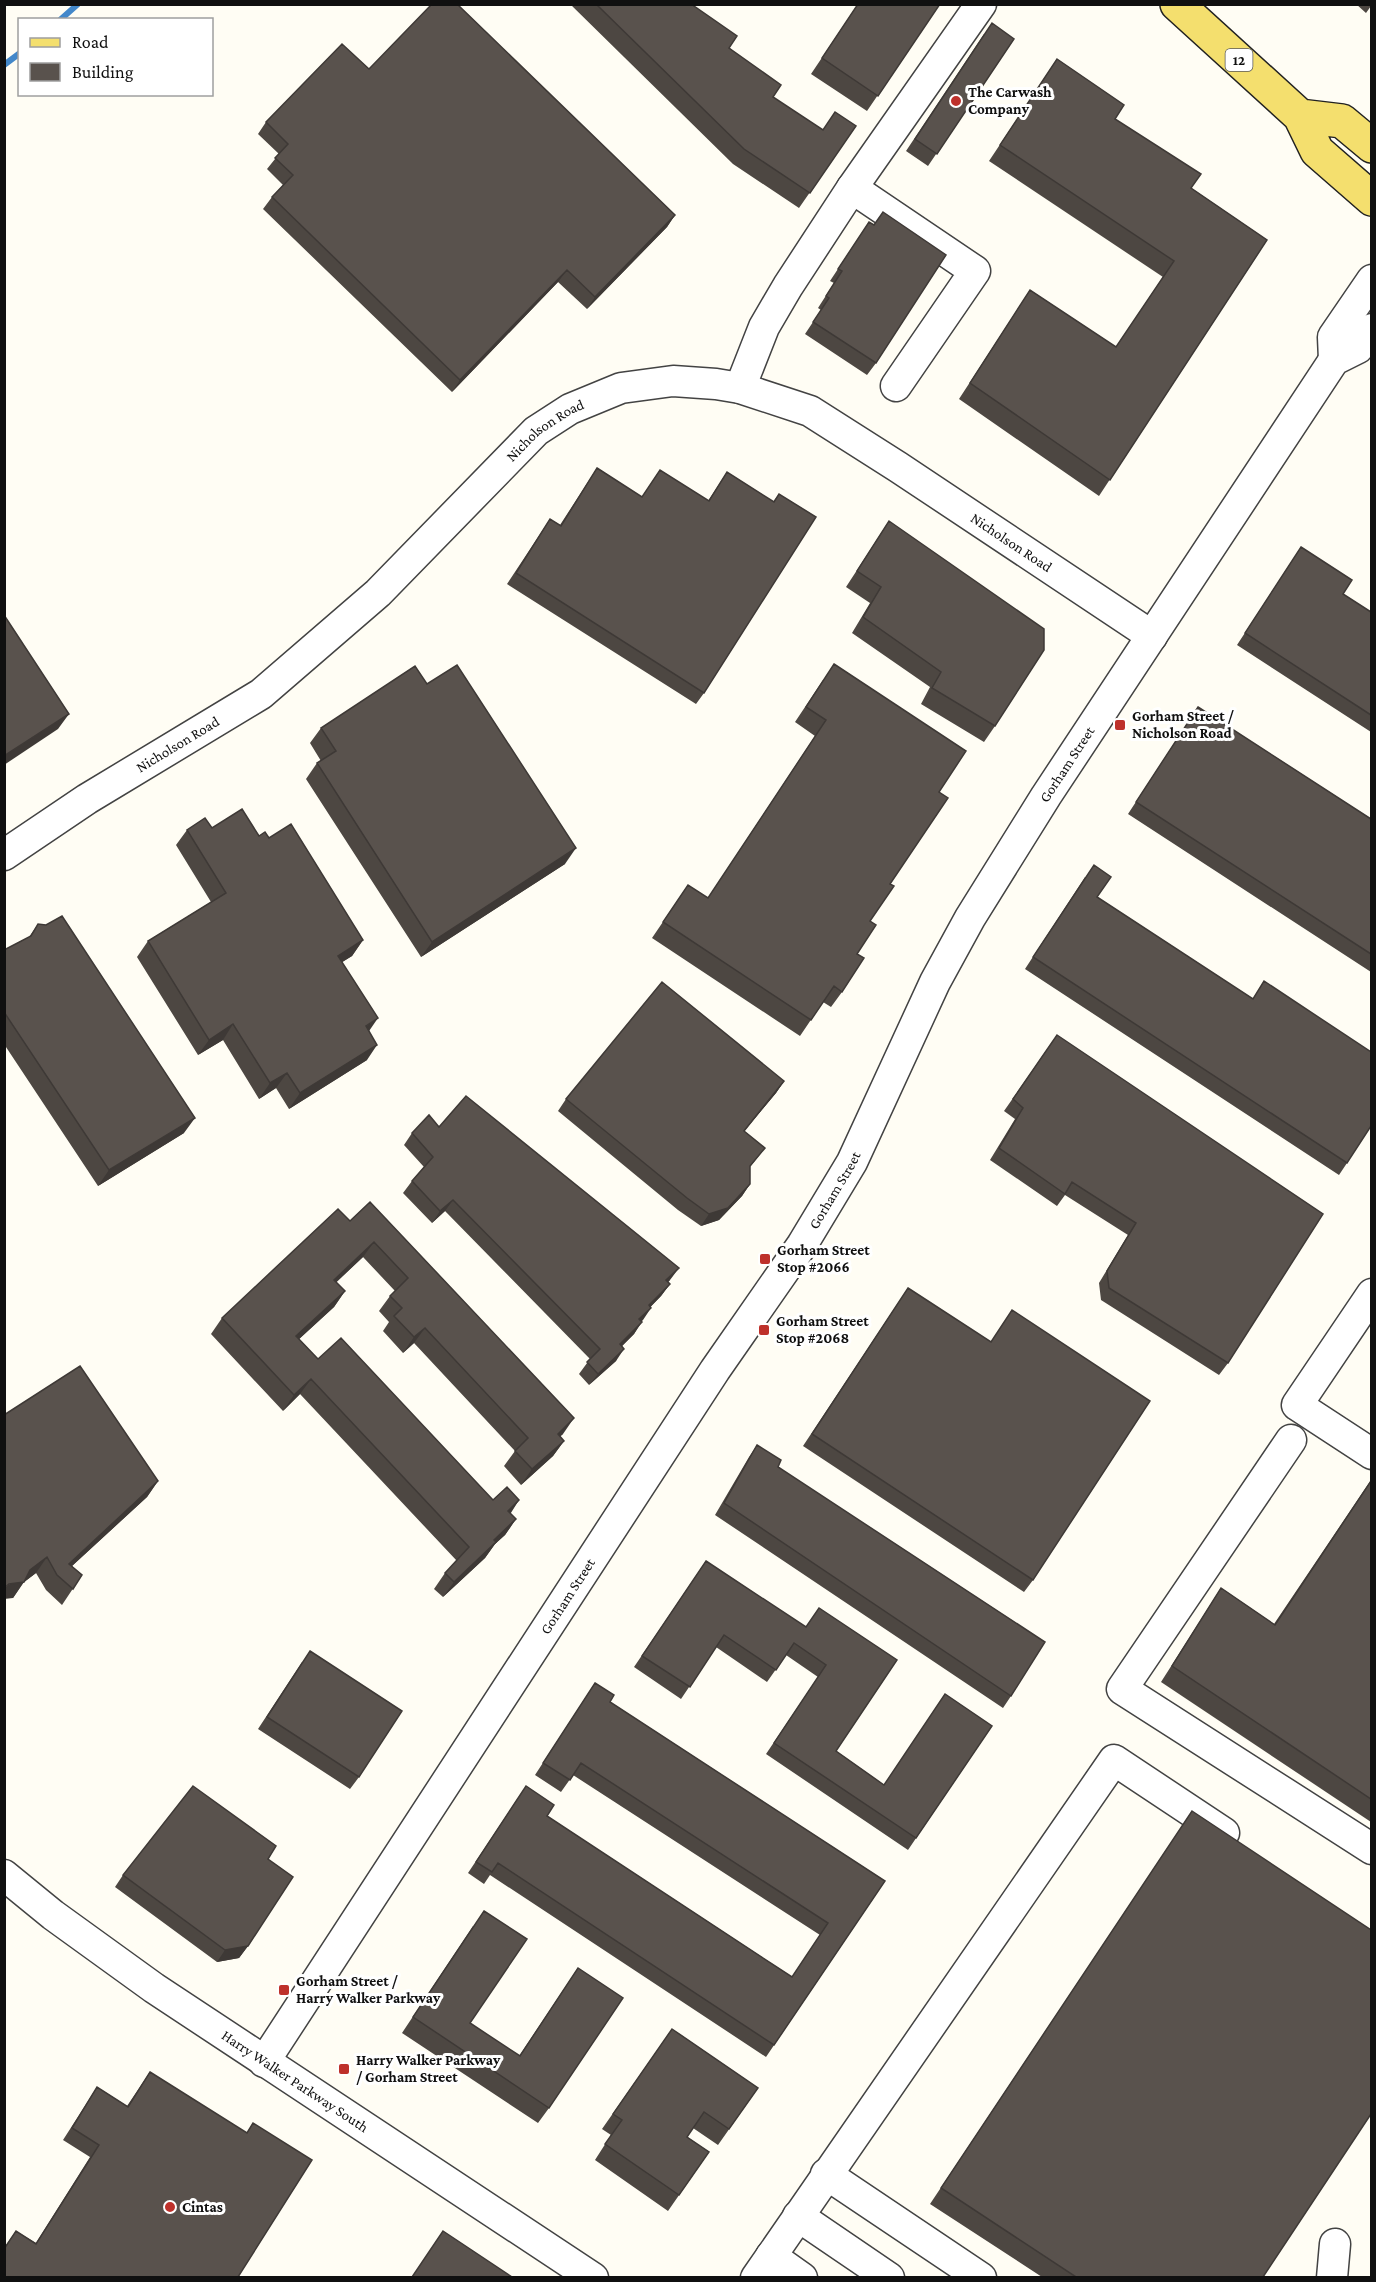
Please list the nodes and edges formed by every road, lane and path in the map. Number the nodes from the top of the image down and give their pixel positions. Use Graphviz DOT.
graph roads {
  1 [pos="981,4"];
  2 [pos="1178,4"];
  3 [pos="1300,116"];
  4 [pos="1371,146"];
  5 [pos="852,188"];
  6 [pos="1371,199"];
  7 [pos="1371,280"];
  8 [pos="1371,329"];
  9 [pos="1334,360"];
  10 [pos="896,386"];
  11 [pos="740,388"];
  12 [pos="1152,636"];
  13 [pos="4,855"];
  14 [pos="1371,1294"];
  15 [pos="1291,1440"];
  16 [pos="1371,1454"];
  17 [pos="1243,1846"];
  18 [pos="1371,1849"];
  19 [pos="4,1875"];
  20 [pos="264,2062"];
  21 [pos="826,2174"];
  22 [pos="798,2216"];
  23 [pos="1335,2244"];
  24 [pos="763,2267"];
  25 [pos="593,2277"];
  26 [pos="802,2277"];
  27 [pos="889,2277"];
  28 [pos="981,2277"];
  29 [pos="1332,2277"];
  1 -- 5 [label="street"];
  2 -- 3 [label="main road, 12"];
  3 -- 4 [label="main road"];
  3 -- 6 [label="main road, 12"];
  5 -- 10 [label="street"];
  5 -- 11 [label="street"];
  7 -- 9 [label="street, Gorham Street"];
  8 -- 9 [label="street, Gorham Street"];
  9 -- 12 [label="street, Gorham Street"];
  11 -- 12 [label="street, Nicholson Road"];
  11 -- 13 [label="street, Nicholson Road"];
  12 -- 20 [label="street, Gorham Street"];
  14 -- 16 [label="street"];
  15 -- 18 [label="street"];
  17 -- 21 [label="street"];
  19 -- 20 [label="street, Harry Walker Parkway South"];
  20 -- 25 [label="street, Harry Walker Parkway South"];
  21 -- 22 [label="street"];
  21 -- 28 [label="street"];
  22 -- 24 [label="street"];
  22 -- 27 [label="street"];
  23 -- 29 [label="street"];
  24 -- 26 [label="street"];
}
